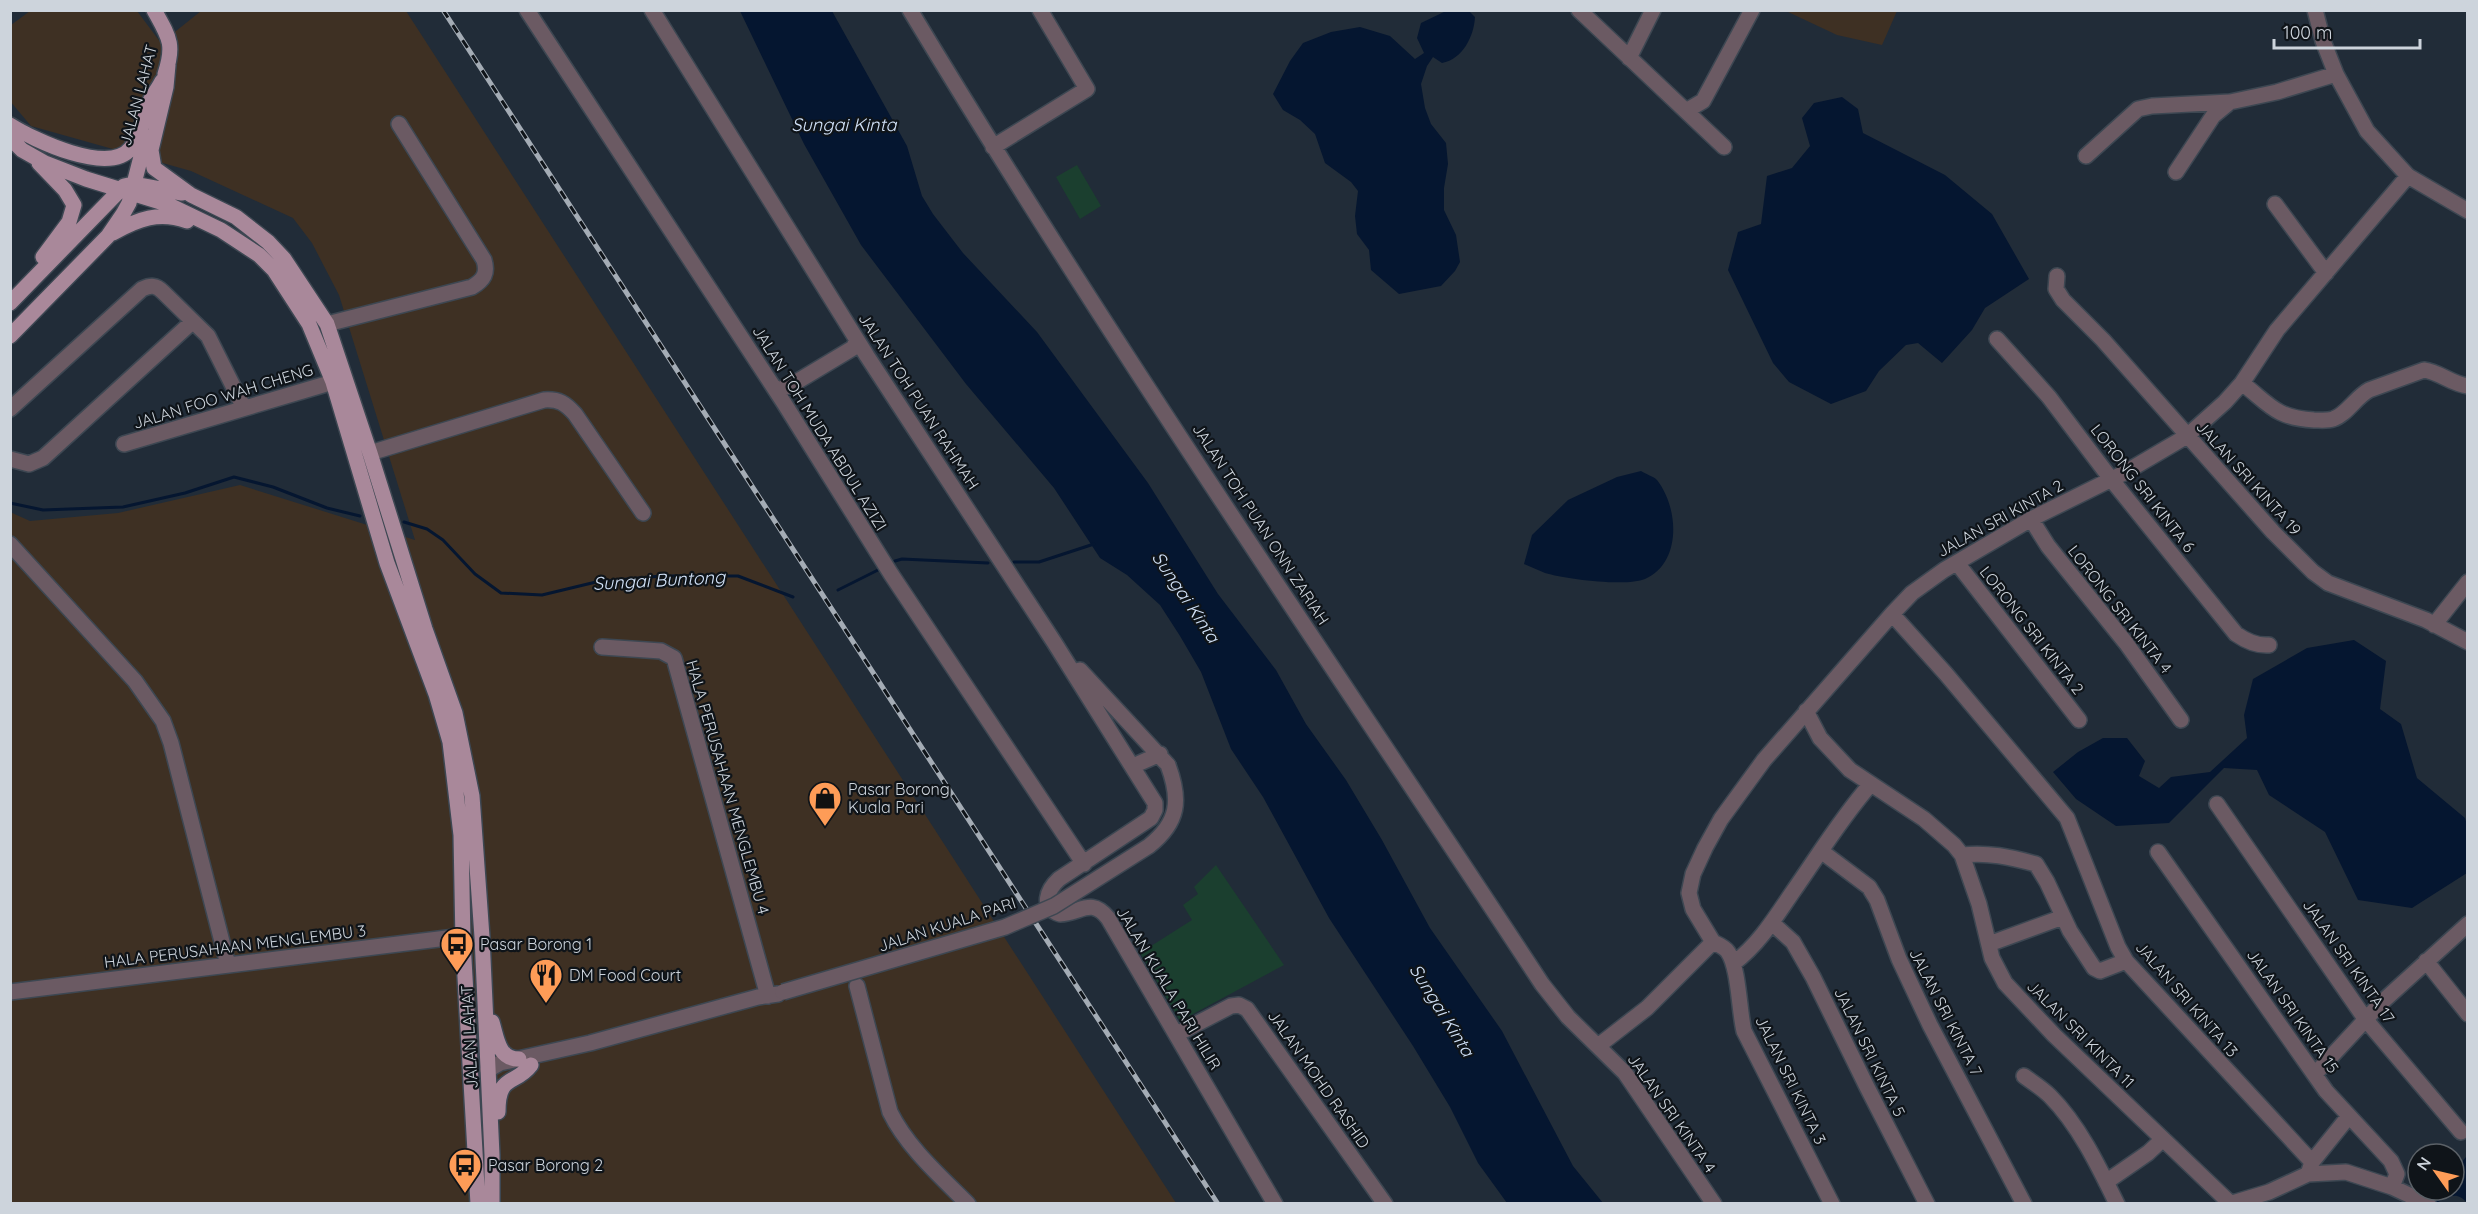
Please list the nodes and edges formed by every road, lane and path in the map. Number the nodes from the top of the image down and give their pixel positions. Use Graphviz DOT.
graph roads {
  1 [pos="154,10"];
  2 [pos="527,10"];
  3 [pos="652,10"];
  4 [pos="910,10"];
  5 [pos="1040,10"];
  6 [pos="1579,10"];
  7 [pos="1653,10"];
  8 [pos="1752,10"];
  9 [pos="2315,10"];
  10 [pos="1629,58"];
  11 [pos="168,65"];
  12 [pos="2336,75"];
  13 [pos="162,81"];
  14 [pos="2230,102"];
  15 [pos="1686,111"];
  16 [pos="399,123"];
  17 [pos="10,125"];
  18 [pos="10,138"];
  19 [pos="993,147"];
  20 [pos="1724,147"];
  21 [pos="21,151"];
  22 [pos="2086,156"];
  23 [pos="2175,172"];
  24 [pos="2408,176"];
  25 [pos="128,188"];
  26 [pos="191,195"];
  27 [pos="2275,204"];
  28 [pos="2468,211"];
  29 [pos="221,231"];
  30 [pos="108,236"];
  31 [pos="52,259"];
  32 [pos="2326,273"];
  33 [pos="2057,276"];
  34 [pos="27,286"];
  35 [pos="10,303"];
  36 [pos="192,322"];
  37 [pos="327,324"];
  38 [pos="10,336"];
  39 [pos="1997,339"];
  40 [pos="857,340"];
  41 [pos="867,356"];
  42 [pos="333,382"];
  43 [pos="2242,383"];
  44 [pos="2468,386"];
  45 [pos="795,388"];
  46 [pos="780,397"];
  47 [pos="244,408"];
  48 [pos="10,409"];
  49 [pos="2187,436"];
  50 [pos="124,444"];
  51 [pos="370,453"];
  52 [pos="10,459"];
  53 [pos="2111,479"];
  54 [pos="643,513"];
  55 [pos="2031,519"];
  56 [pos="10,544"];
  57 [pos="1957,563"];
  58 [pos="2468,582"];
  59 [pos="1892,614"];
  60 [pos="2434,625"];
  61 [pos="1054,642"];
  62 [pos="2468,642"];
  63 [pos="2269,645"];
  64 [pos="602,647"];
  65 [pos="1806,711"];
  66 [pos="2079,720"];
  67 [pos="2181,720"];
  68 [pos="1164,760"];
  69 [pos="1134,766"];
  70 [pos="1870,785"];
  71 [pos="2217,804"];
  72 [pos="1155,810"];
  73 [pos="1821,851"];
  74 [pos="2158,852"];
  75 [pos="1962,855"];
  76 [pos="1084,864"];
  77 [pos="2063,917"];
  78 [pos="1772,923"];
  79 [pos="2468,924"];
  80 [pos="463,936"];
  81 [pos="1713,942"];
  82 [pos="1989,944"];
  83 [pos="2126,961"];
  84 [pos="2426,961"];
  85 [pos="1734,963"];
  86 [pos="228,965"];
  87 [pos="857,986"];
  88 [pos="10,992"];
  89 [pos="768,996"];
  90 [pos="485,1002"];
  91 [pos="2468,1014"];
  92 [pos="2366,1020"];
  93 [pos="1177,1034"];
  94 [pos="1598,1046"];
  95 [pos="525,1062"];
  96 [pos="488,1070"];
  97 [pos="2315,1074"];
  98 [pos="2024,1076"];
  99 [pos="2349,1116"];
  100 [pos="2461,1132"];
  101 [pos="2163,1139"];
  102 [pos="2310,1168"];
  103 [pos="2106,1182"];
  104 [pos="2392,1187"];
  105 [pos="2264,1198"];
  106 [pos="485,1203"];
  107 [pos="968,1203"];
  108 [pos="1275,1203"];
  109 [pos="1385,1203"];
  110 [pos="1714,1203"];
  111 [pos="1832,1203"];
  112 [pos="1927,1203"];
  113 [pos="2024,1203"];
  114 [pos="2117,1203"];
  115 [pos="2230,1203"];
  116 [pos="2428,1203"];
  1 -- 11 [label="main road, JALAN LAHAT"];
  2 -- 46 [label="street, JALAN TOH MUDA ABDUL AZIZI"];
  3 -- 40 [label="street, JALAN TOH PUAN RAHMAH"];
  4 -- 19 [label="street, JALAN TOH PUAN ONN ZARIAH"];
  5 -- 19 [label="street"];
  6 -- 10 [label="street"];
  7 -- 10 [label="street"];
  8 -- 15 [label="street"];
  9 -- 12 [label="street"];
  10 -- 15 [label="street"];
  11 -- 13 [label="main road, JALAN LAHAT"];
  11 -- 26 [label="main road"];
  12 -- 14 [label="street"];
  12 -- 24 [label="street"];
  13 -- 17 [label="main road"];
  13 -- 25 [label="main road, JALAN LAHAT"];
  14 -- 22 [label="street"];
  14 -- 23 [label="street"];
  15 -- 20 [label="street"];
  16 -- 37 [label="street"];
  18 -- 21 [label="main road"];
  19 -- 94 [label="street, JALAN TOH PUAN ONN ZARIAH"];
  21 -- 25 [label="main road"];
  21 -- 34 [label="main road"];
  24 -- 28 [label="street"];
  24 -- 32 [label="street, JALAN SRI KINTA 2"];
  25 -- 26 [label="main road"];
  25 -- 29 [label="main road"];
  25 -- 30 [label="main road, JALAN LAHAT"];
  25 -- 31 [label="main road"];
  26 -- 37 [label="main road, JALAN LAHAT"];
  27 -- 32 [label="street"];
  29 -- 30 [label="main road"];
  29 -- 42 [label="main road"];
  30 -- 31 [label="main road"];
  30 -- 38 [label="main road"];
  31 -- 34 [label="main road"];
  32 -- 43 [label="street, JALAN SRI KINTA 2"];
  33 -- 49 [label="street, JALAN SRI KINTA 19"];
  34 -- 35 [label="main road"];
  36 -- 47 [label="street"];
  36 -- 48 [label="street"];
  36 -- 52 [label="street"];
  37 -- 51 [label="main road, JALAN LAHAT"];
  39 -- 53 [label="street, LORONG SRI KINTA 6"];
  40 -- 41 [label="street, JALAN TOH PUAN RAHMAH"];
  40 -- 45 [label="street"];
  41 -- 45 [label="street"];
  41 -- 61 [label="street, JALAN TOH PUAN RAHMAH"];
  42 -- 47 [label="street, JALAN FOO WAH CHENG"];
  42 -- 80 [label="main road"];
  43 -- 44 [label="street"];
  43 -- 49 [label="street, JALAN SRI KINTA 2"];
  45 -- 46 [label="street"];
  46 -- 76 [label="street, JALAN TOH MUDA ABDUL AZIZI"];
  47 -- 50 [label="street, JALAN FOO WAH CHENG"];
  49 -- 53 [label="street, JALAN SRI KINTA 2"];
  49 -- 60 [label="street, JALAN SRI KINTA 19"];
  51 -- 54 [label="street"];
  51 -- 90 [label="main road, JALAN LAHAT"];
  53 -- 55 [label="street, JALAN SRI KINTA 2"];
  53 -- 63 [label="street, LORONG SRI KINTA 6"];
  55 -- 57 [label="street, JALAN SRI KINTA 2"];
  55 -- 67 [label="street, LORONG SRI KINTA 4"];
  56 -- 86 [label="street"];
  57 -- 59 [label="street, JALAN SRI KINTA 2"];
  57 -- 66 [label="street, LORONG SRI KINTA 2"];
  58 -- 60 [label="street"];
  59 -- 65 [label="street, JALAN SRI KINTA 2"];
  59 -- 83 [label="street, JALAN SRI KINTA 13"];
  60 -- 62 [label="street, JALAN SRI KINTA 19"];
  61 -- 68 [label="street, JALAN KUALA PARI"];
  61 -- 69 [label="street, JALAN TOH PUAN RAHMAH"];
  64 -- 89 [label="street, HALA PERUSAHAAN MENGLEMBU 4"];
  65 -- 70 [label="street, JALAN SRI KINTA 11"];
  65 -- 81 [label="street, JALAN SRI KINTA 2"];
  68 -- 69 [label="street"];
  68 -- 89 [label="street, JALAN KUALA PARI, bridge"];
  69 -- 72 [label="street, JALAN TOH PUAN RAHMAH"];
  70 -- 73 [label="street"];
  70 -- 75 [label="street, JALAN SRI KINTA 11"];
  71 -- 92 [label="street, JALAN SRI KINTA 17"];
  72 -- 76 [label="street, JALAN KUALA PARI HILIR"];
  73 -- 78 [label="street"];
  73 -- 113 [label="street, JALAN SRI KINTA 7"];
  74 -- 97 [label="street, JALAN SRI KINTA 15"];
  75 -- 77 [label="street"];
  75 -- 82 [label="street, JALAN SRI KINTA 11"];
  76 -- 93 [label="street, JALAN KUALA PARI HILIR"];
  77 -- 82 [label="street"];
  77 -- 83 [label="street"];
  78 -- 85 [label="street"];
  78 -- 112 [label="street, JALAN SRI KINTA 5"];
  79 -- 84 [label="street"];
  80 -- 86 [label="street, HALA PERUSAHAAN MENGLEMBU 3"];
  80 -- 96 [label="main road"];
  80 -- 106 [label="main road"];
  81 -- 85 [label="street"];
  81 -- 94 [label="street"];
  82 -- 101 [label="street, JALAN SRI KINTA 11"];
  83 -- 102 [label="street, JALAN SRI KINTA 13"];
  84 -- 91 [label="street"];
  84 -- 92 [label="street"];
  85 -- 111 [label="street, JALAN SRI KINTA 3"];
  86 -- 88 [label="street, HALA PERUSAHAAN MENGLEMBU 3"];
  87 -- 107 [label="street"];
  89 -- 95 [label="street, JALAN KUALA PARI"];
  90 -- 95 [label="main road"];
  90 -- 96 [label="main road, JALAN LAHAT"];
  92 -- 97 [label="street"];
  92 -- 100 [label="street, JALAN SRI KINTA 17"];
  93 -- 108 [label="street, JALAN KUALA PARI HILIR"];
  93 -- 109 [label="street, JALAN MOHD RASHID"];
  94 -- 110 [label="street, JALAN SRI KINTA 4"];
  95 -- 96 [label="street, JALAN KUALA PARI"];
  95 -- 106 [label="main road"];
  96 -- 106 [label="main road"];
  97 -- 99 [label="street, JALAN SRI KINTA 15"];
  98 -- 103 [label="street"];
  99 -- 102 [label="street"];
  99 -- 104 [label="street, JALAN SRI KINTA 15"];
  101 -- 103 [label="street"];
  101 -- 115 [label="street, JALAN SRI KINTA 11"];
  102 -- 104 [label="street"];
  102 -- 105 [label="street"];
  103 -- 114 [label="street"];
  104 -- 116 [label="street"];
  105 -- 115 [label="street"];
}
